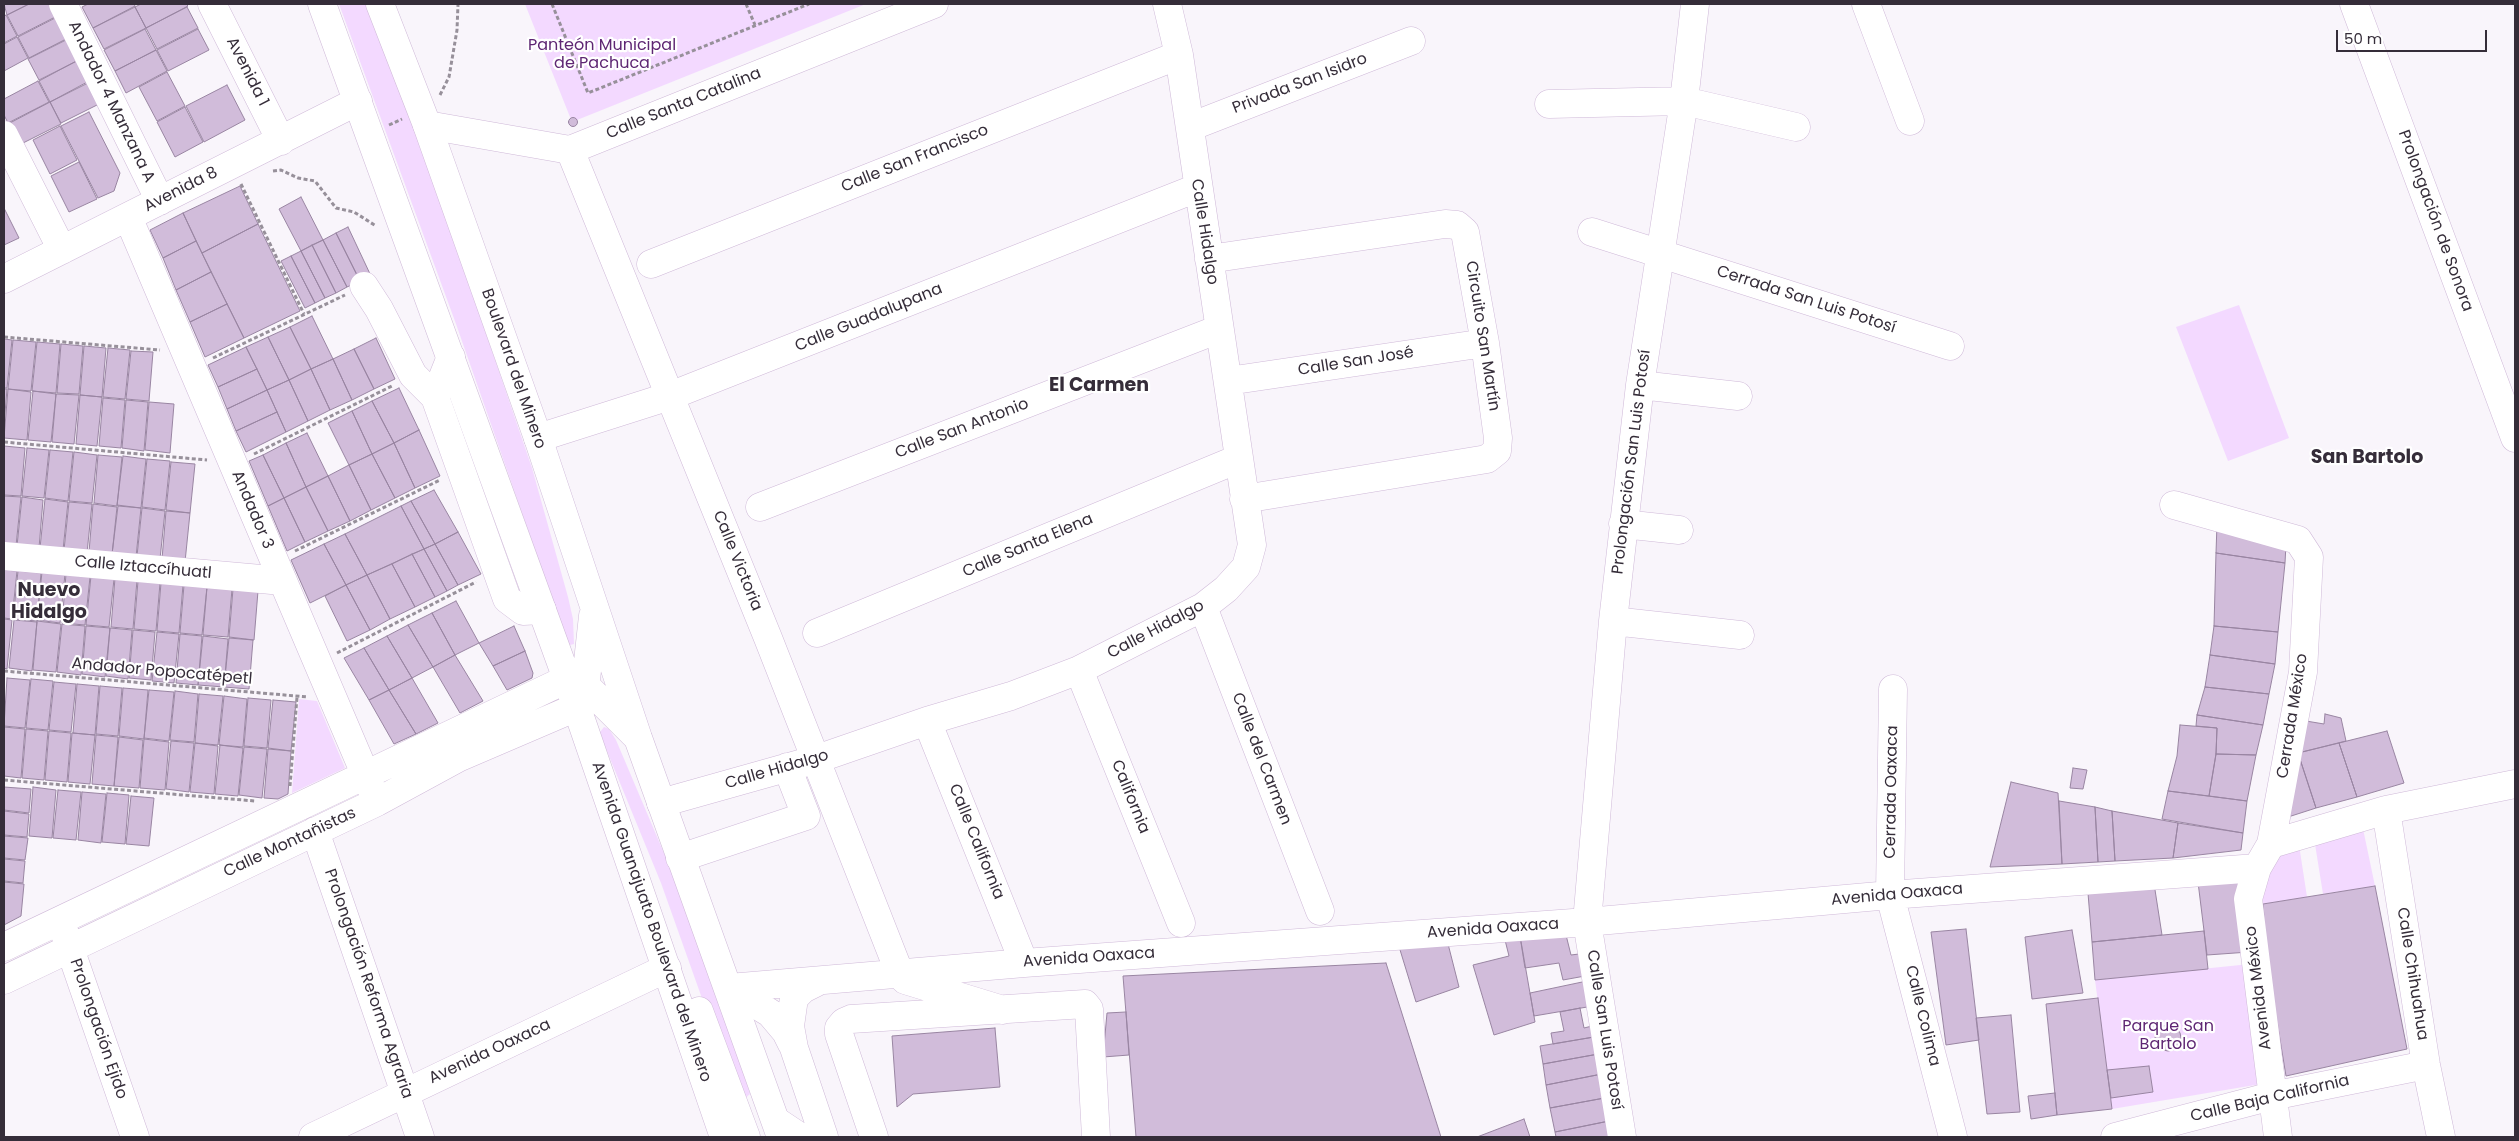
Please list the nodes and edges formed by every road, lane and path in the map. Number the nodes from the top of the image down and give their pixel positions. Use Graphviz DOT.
graph roads {
  1 [pos="63,4"];
  2 [pos="212,4"];
  3 [pos="322,4"];
  4 [pos="380,4"];
  5 [pos="458,4"];
  6 [pos="552,4"];
  7 [pos="746,4"];
  8 [pos="808,4"];
  9 [pos="934,4"];
  10 [pos="1167,4"];
  11 [pos="1695,4"];
  12 [pos="1866,4"];
  13 [pos="2354,4"];
  14 [pos="755,26"];
  15 [pos="1411,41"];
  16 [pos="1179,55"];
  17 [pos="358,101"];
  18 [pos="1684,101"];
  19 [pos="1549,104"];
  20 [pos="424,118"];
  21 [pos="1910,121"];
  22 [pos="1190,127"];
  23 [pos="1796,127"];
  24 [pos="370,134"];
  25 [pos="4,135"];
  26 [pos="281,141"];
  27 [pos="570,150"];
  28 [pos="272,172"];
  29 [pos="240,183"];
  30 [pos="1197,188"];
  31 [pos="160,201"];
  32 [pos="128,217"];
  33 [pos="378,229"];
  34 [pos="1592,232"];
  35 [pos="62,250"];
  36 [pos="1662,254"];
  37 [pos="1209,260"];
  38 [pos="651,264"];
  39 [pos="4,280"];
  40 [pos="364,286"];
  41 [pos="304,314"];
  42 [pos="1219,328"];
  43 [pos="4,337"];
  44 [pos="1485,343"];
  45 [pos="1950,346"];
  46 [pos="185,352"];
  47 [pos="451,357"];
  48 [pos="211,358"];
  49 [pos="413,376"];
  50 [pos="1228,381"];
  51 [pos="1640,385"];
  52 [pos="670,396"];
  53 [pos="1738,396"];
  54 [pos="435,397"];
  55 [pos="538,438"];
  56 [pos="2515,438"];
  57 [pos="4,442"];
  58 [pos="253,454"];
  59 [pos="1238,459"];
  60 [pos="217,460"];
  61 [pos="461,470"];
  62 [pos="1244,499"];
  63 [pos="2174,505"];
  64 [pos="760,507"];
  65 [pos="1624,524"];
  66 [pos="1679,530"];
  67 [pos="294,552"];
  68 [pos="4,556"];
  69 [pos="497,571"];
  70 [pos="283,581"];
  71 [pos="594,607"];
  72 [pos="1203,607"];
  73 [pos="542,610"];
  74 [pos="1613,621"];
  75 [pos="817,633"];
  76 [pos="1740,635"];
  77 [pos="329,658"];
  78 [pos="1079,670"];
  79 [pos="4,671"];
  80 [pos="1893,689"];
  81 [pos="576,691"];
  82 [pos="297,697"];
  83 [pos="312,698"];
  84 [pos="927,721"];
  85 [pos="638,738"];
  86 [pos="814,760"];
  87 [pos="788,767"];
  88 [pos="366,775"];
  89 [pos="4,780"];
  90 [pos="2515,784"];
  91 [pos="290,789"];
  92 [pos="258,802"];
  93 [pos="377,802"];
  94 [pos="661,804"];
  95 [pos="2386,810"];
  96 [pos="316,831"];
  97 [pos="2271,844"];
  98 [pos="680,858"];
  99 [pos="2257,868"];
  100 [pos="1890,895"];
  101 [pos="1320,911"];
  102 [pos="60,920"];
  103 [pos="1587,922"];
  104 [pos="1182,923"];
  105 [pos="4,947"];
  106 [pos="70,948"];
  107 [pos="1024,963"];
  108 [pos="666,968"];
  109 [pos="900,974"];
  110 [pos="4,980"];
  111 [pos="829,980"];
  112 [pos="729,988"];
  113 [pos="1003,1010"];
  114 [pos="963,1012"];
  115 [pos="794,1048"];
  116 [pos="2426,1065"];
  117 [pos="406,1092"];
  118 [pos="2272,1096"];
  119 [pos="735,1106"];
  120 [pos="776,1122"];
  121 [pos="867,1136"];
  122 [pos="135,1137"];
  123 [pos="313,1137"];
  124 [pos="420,1137"];
  125 [pos="724,1137"];
  126 [pos="746,1137"];
  127 [pos="800,1137"];
  128 [pos="824,1137"];
  129 [pos="1096,1137"];
  130 [pos="1622,1137"];
  131 [pos="1953,1137"];
  132 [pos="2115,1137"];
  133 [pos="2278,1137"];
  134 [pos="2440,1137"];
  1 -- 31 [label="street, Andador 4 Manzana A"];
  2 -- 26 [label="street, Avenida 1"];
  3 -- 17 [label="street"];
  4 -- 20 [label="street, Boulevard del Minero"];
  5 -- 20 [label="path"];
  6 -- 14 [label="path"];
  7 -- 14 [label="path"];
  8 -- 14 [label="path"];
  9 -- 27 [label="street, Calle Santa Catalina"];
  10 -- 16 [label="street"];
  11 -- 18 [label="street, Prolongación San Luis Potosí"];
  12 -- 21 [label="street"];
  13 -- 56 [label="street, Prolongación de Sonora"];
  15 -- 22 [label="street, Privada San Isidro"];
  16 -- 22 [label="street"];
  16 -- 38 [label="street, Calle San Francisco"];
  17 -- 24 [label="street"];
  17 -- 26 [label="street, Avenida 8"];
  18 -- 19 [label="street"];
  18 -- 23 [label="street"];
  18 -- 36 [label="street, Prolongación San Luis Potosí"];
  20 -- 24 [label="path"];
  20 -- 27 [label="street"];
  20 -- 55 [label="street, Boulevard del Minero"];
  22 -- 30 [label="street, Calle Hidalgo"];
  24 -- 47 [label="street"];
  25 -- 35 [label="street"];
  26 -- 31 [label="street, Avenida 8"];
  27 -- 52 [label="street, Calle Victoria"];
  28 -- 33 [label="path"];
  29 -- 41 [label="path"];
  30 -- 37 [label="street, Calle Hidalgo"];
  30 -- 52 [label="street, Calle Guadalupana"];
  31 -- 32 [label="street, Avenida 8"];
  32 -- 35 [label="street, Avenida 8"];
  32 -- 46 [label="street, Andador 3"];
  34 -- 36 [label="street, Cerrada San Luis Potosí"];
  35 -- 39 [label="street, Avenida 8"];
  36 -- 45 [label="street, Cerrada San Luis Potosí"];
  36 -- 51 [label="street, Prolongación San Luis Potosí"];
  37 -- 42 [label="street, Calle Hidalgo"];
  37 -- 44 [label="street, Circuito San Martín"];
  40 -- 41 [label="path"];
  40 -- 49 [label="street"];
  41 -- 48 [label="path"];
  42 -- 50 [label="street, Calle Hidalgo"];
  42 -- 64 [label="street, Calle San Antonio"];
  43 -- 46 [label="path"];
  44 -- 50 [label="street, Calle San José"];
  44 -- 62 [label="street, Circuito San Martín"];
  46 -- 70 [label="street, Andador 3"];
  47 -- 54 [label="street"];
  47 -- 73 [label="street"];
  49 -- 54 [label="street"];
  49 -- 58 [label="path, Andador 3"];
  50 -- 59 [label="street, Calle Hidalgo"];
  51 -- 53 [label="street"];
  51 -- 65 [label="street, Prolongación San Luis Potosí"];
  52 -- 55 [label="street, Calle Guadalupana"];
  52 -- 86 [label="street, Calle Victoria"];
  54 -- 61 [label="street"];
  55 -- 71 [label="street, Boulevard del Minero"];
  57 -- 60 [label="path"];
  59 -- 62 [label="street, Calle Hidalgo"];
  59 -- 75 [label="street, Calle Santa Elena"];
  61 -- 67 [label="path"];
  61 -- 69 [label="street"];
  62 -- 72 [label="street, Calle Hidalgo"];
  63 -- 97 [label="street, Cerrada México"];
  65 -- 66 [label="street"];
  65 -- 74 [label="street, Prolongación San Luis Potosí"];
  68 -- 70 [label="street, Calle Iztaccíhuatl"];
  69 -- 73 [label="street"];
  69 -- 77 [label="path"];
  70 -- 88 [label="street, Andador 3"];
  71 -- 81 [label="street"];
  71 -- 85 [label="street, Boulevard del Minero"];
  72 -- 78 [label="street, Calle Hidalgo"];
  72 -- 101 [label="street, Calle del Carmen"];
  73 -- 81 [label="street"];
  74 -- 76 [label="street"];
  74 -- 103 [label="street, Prolongación San Luis Potosí"];
  78 -- 84 [label="street, Calle Hidalgo"];
  78 -- 104 [label="street, California"];
  79 -- 82 [label="path, Andador Popocatépetl"];
  80 -- 100 [label="street, Cerrada Oaxaca"];
  81 -- 85 [label="street"];
  81 -- 88 [label="street, Calle Montañistas"];
  81 -- 93 [label="street, Calle Montañistas"];
  81 -- 108 [label="street, Avenida Guanajuato Boulevard del Minero"];
  82 -- 83 [label="path, Andador Popocatépetl"];
  82 -- 91 [label="path"];
  84 -- 86 [label="street, Calle Hidalgo"];
  84 -- 107 [label="street, Calle California"];
  85 -- 94 [label="street"];
  86 -- 87 [label="street, Calle Hidalgo"];
  86 -- 109 [label="street, Calle Victoria"];
  87 -- 94 [label="street, Calle Hidalgo"];
  87 -- 98 [label="street"];
  88 -- 93 [label="street, Andador 3"];
  88 -- 102 [label="street, Calle Montañistas"];
  89 -- 92 [label="path"];
  90 -- 95 [label="street"];
  93 -- 96 [label="street, Calle Montañistas"];
  94 -- 98 [label="street"];
  95 -- 97 [label="street"];
  95 -- 116 [label="street, Calle Chihuahua"];
  96 -- 106 [label="street, Calle Montañistas"];
  96 -- 117 [label="street, Prolongación Reforma Agraria"];
  97 -- 99 [label="street, Avenida México"];
  98 -- 112 [label="street"];
  99 -- 100 [label="street, Avenida Oaxaca"];
  99 -- 118 [label="street, Avenida México"];
  100 -- 103 [label="street, Avenida Oaxaca"];
  100 -- 131 [label="street, Calle Colima"];
  102 -- 105 [label="street, Calle Montañistas"];
  102 -- 106 [label="street, Prolongación Ejido"];
  103 -- 107 [label="street, Avenida Oaxaca"];
  103 -- 130 [label="street, Calle San Luis Potosí"];
  106 -- 110 [label="street, Calle Montañistas"];
  106 -- 122 [label="street, Prolongación Ejido"];
  107 -- 109 [label="street, Avenida Oaxaca"];
  108 -- 117 [label="street, Avenida Oaxaca"];
  108 -- 119 [label="street"];
  108 -- 125 [label="street, Avenida Guanajuato Boulevard del Minero"];
  109 -- 111 [label="street, Avenida Oaxaca"];
  109 -- 113 [label="street"];
  111 -- 112 [label="street, Avenida Oaxaca"];
  111 -- 114 [label="street"];
  111 -- 115 [label="street"];
  112 -- 115 [label="street"];
  112 -- 120 [label="street"];
  113 -- 114 [label="street"];
  113 -- 129 [label="street"];
  114 -- 121 [label="street"];
  115 -- 128 [label="street"];
  116 -- 118 [label="street, Calle Baja California"];
  116 -- 134 [label="street, Calle Chihuahua"];
  117 -- 123 [label="street, Avenida Oaxaca"];
  117 -- 124 [label="street, Prolongación Reforma Agraria"];
  118 -- 132 [label="street, Calle Baja California"];
  118 -- 133 [label="street, Avenida México"];
  119 -- 120 [label="street"];
  119 -- 126 [label="street"];
  120 -- 127 [label="street"];
}
